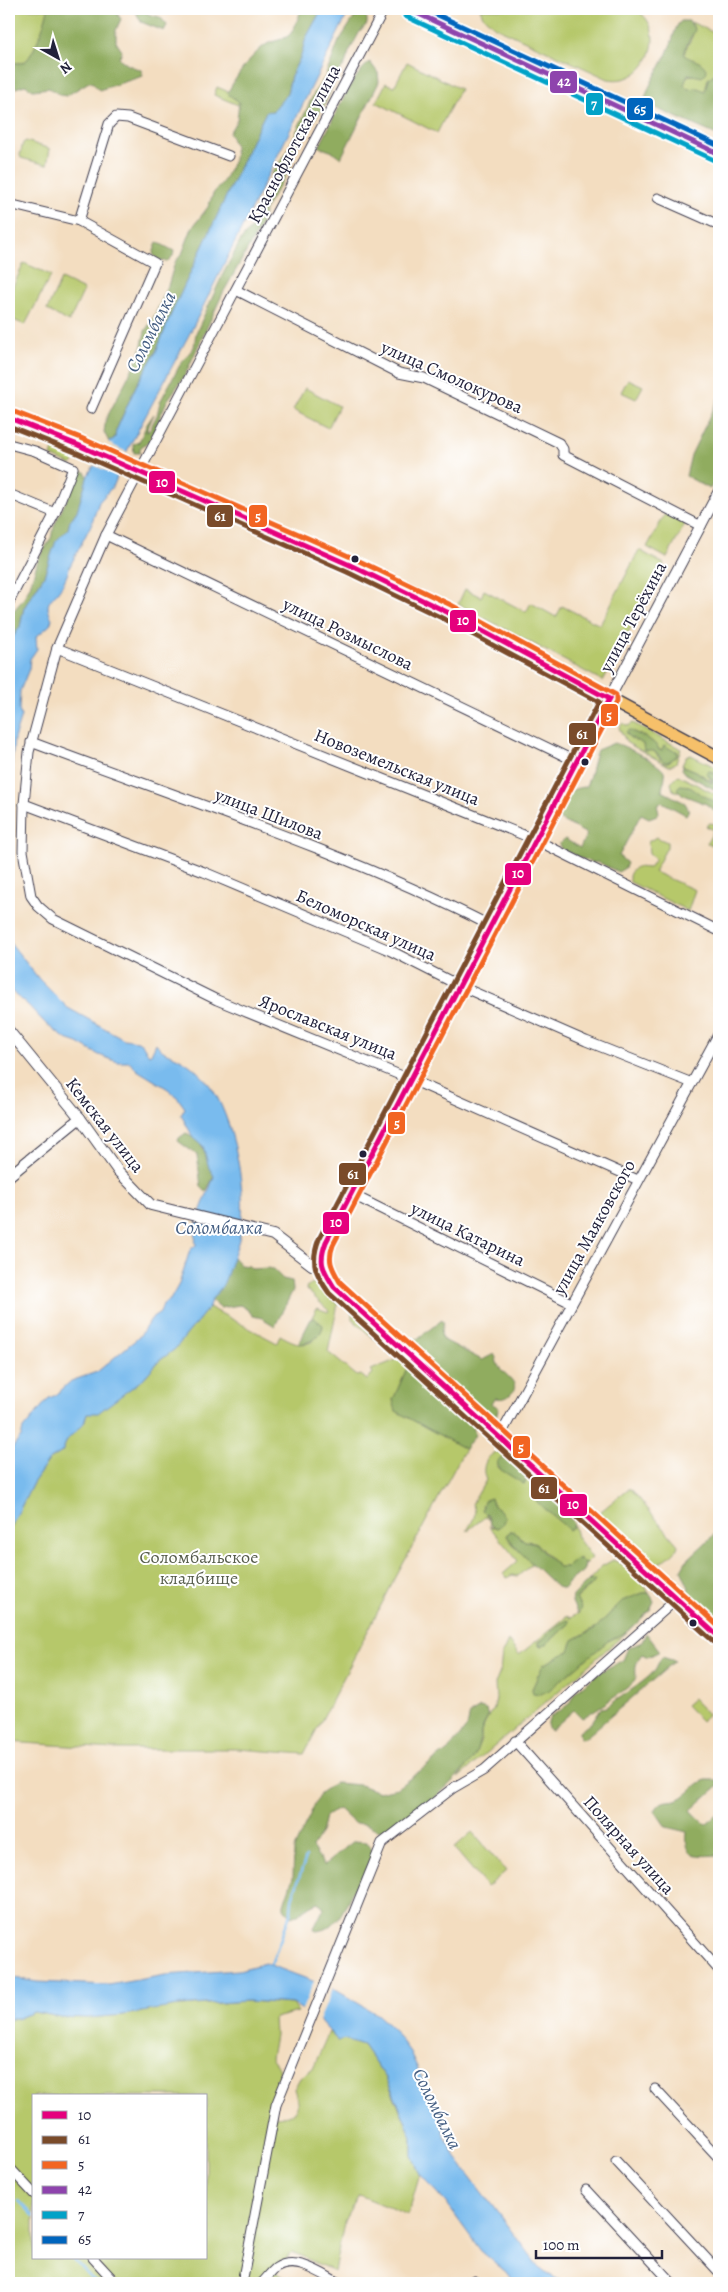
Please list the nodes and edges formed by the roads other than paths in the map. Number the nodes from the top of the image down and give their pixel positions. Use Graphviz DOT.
graph roads {
  1 [pos="384,9"];
  2 [pos="408,9"];
  3 [pos="719,154"];
  4 [pos="229,156"];
  5 [pos="658,198"];
  6 [pos="9,204"];
  7 [pos="79,221"];
  8 [pos="719,225"];
  9 [pos="236,290"];
  10 [pos="91,409"];
  11 [pos="9,419"];
  12 [pos="9,444"];
  13 [pos="137,470"];
  14 [pos="719,490"];
  15 [pos="9,494"];
  16 [pos="55,513"];
  17 [pos="700,526"];
  18 [pos="106,535"];
  19 [pos="9,602"];
  20 [pos="57,648"];
  21 [pos="609,699"];
  22 [pos="31,742"];
  23 [pos="719,758"];
  24 [pos="576,762"];
  25 [pos="24,804"];
  26 [pos="536,840"];
  27 [pos="38,906"];
  28 [pos="491,926"];
  29 [pos="719,931"];
  30 [pos="460,986"];
  31 [pos="9,1031"];
  32 [pos="719,1033"];
  33 [pos="412,1080"];
  34 [pos="692,1083"];
  35 [pos="80,1118"];
  36 [pos="9,1176"];
  37 [pos="638,1180"];
  38 [pos="351,1194"];
  39 [pos="322,1268"];
  40 [pos="571,1303"];
  41 [pos="499,1438"];
  42 [pos="677,1599"];
  43 [pos="719,1637"];
  44 [pos="515,1742"];
  45 [pos="719,1970"];
  46 [pos="655,2089"];
  47 [pos="719,2158"];
  48 [pos="616,2161"];
  49 [pos="9,2168"];
  50 [pos="586,2190"];
  51 [pos="32,2192"];
  52 [pos="95,2260"];
  53 [pos="719,2272"];
  54 [pos="116,2283"];
  55 [pos="242,2283"];
  56 [pos="262,2283"];
  57 [pos="339,2283"];
  58 [pos="672,2283"];
  1 -- 9 [label="street, Краснофлотская улица"];
  2 -- 3 [label="main road"];
  4 -- 7 [label="street"];
  5 -- 8 [label="street"];
  6 -- 7 [label="street"];
  7 -- 10 [label="street"];
  9 -- 13 [label="street, Краснофлотская улица"];
  9 -- 17 [label="street, улица Смолокурова"];
  11 -- 13 [label="main road"];
  12 -- 16 [label="street"];
  13 -- 18 [label="street, Краснофлотская улица"];
  13 -- 21 [label="main road"];
  14 -- 17 [label="street, улица Терёхина"];
  15 -- 16 [label="street"];
  16 -- 19 [label="street"];
  17 -- 21 [label="street, улица Терёхина"];
  18 -- 20 [label="street, Краснофлотская улица"];
  18 -- 24 [label="street, улица Розмыслова"];
  20 -- 22 [label="street, Краснофлотская улица"];
  20 -- 26 [label="street, Новоземельская улица"];
  21 -- 23 [label="main road"];
  21 -- 24 [label="main road, улица Терёхина"];
  22 -- 25 [label="street, Краснофлотская улица"];
  22 -- 28 [label="street, улица Шилова"];
  24 -- 26 [label="main road, улица Терёхина"];
  25 -- 27 [label="street, Краснофлотская улица"];
  25 -- 30 [label="street, Беломорская улица"];
  26 -- 28 [label="main road, улица Терёхина"];
  26 -- 29 [label="street, Новоземельская улица"];
  27 -- 33 [label="street, Ярославская улица"];
  28 -- 30 [label="main road, улица Терёхина"];
  30 -- 33 [label="main road, улица Терёхина"];
  30 -- 34 [label="street, Беломорская улица"];
  31 -- 35 [label="street, Кемская улица"];
  32 -- 34 [label="street, улица Маяковского"];
  33 -- 37 [label="street, Ярославская улица"];
  33 -- 38 [label="main road, улица Терёхина"];
  34 -- 37 [label="street, улица Маяковского"];
  35 -- 36 [label="street"];
  35 -- 39 [label="street, Кемская улица"];
  37 -- 40 [label="street, улица Маяковского"];
  38 -- 39 [label="main road, улица Терёхина"];
  38 -- 40 [label="street, улица Катарина"];
  39 -- 41 [label="main road"];
  40 -- 41 [label="street, улица Маяковского"];
  41 -- 42 [label="main road"];
  42 -- 43 [label="main road"];
  42 -- 44 [label="street"];
  44 -- 45 [label="street, Полярная улица"];
  44 -- 55 [label="street"];
  46 -- 47 [label="street"];
  48 -- 53 [label="street"];
  49 -- 51 [label="street"];
  50 -- 58 [label="street"];
  52 -- 54 [label="street"];
  56 -- 57 [label="street"];
}
